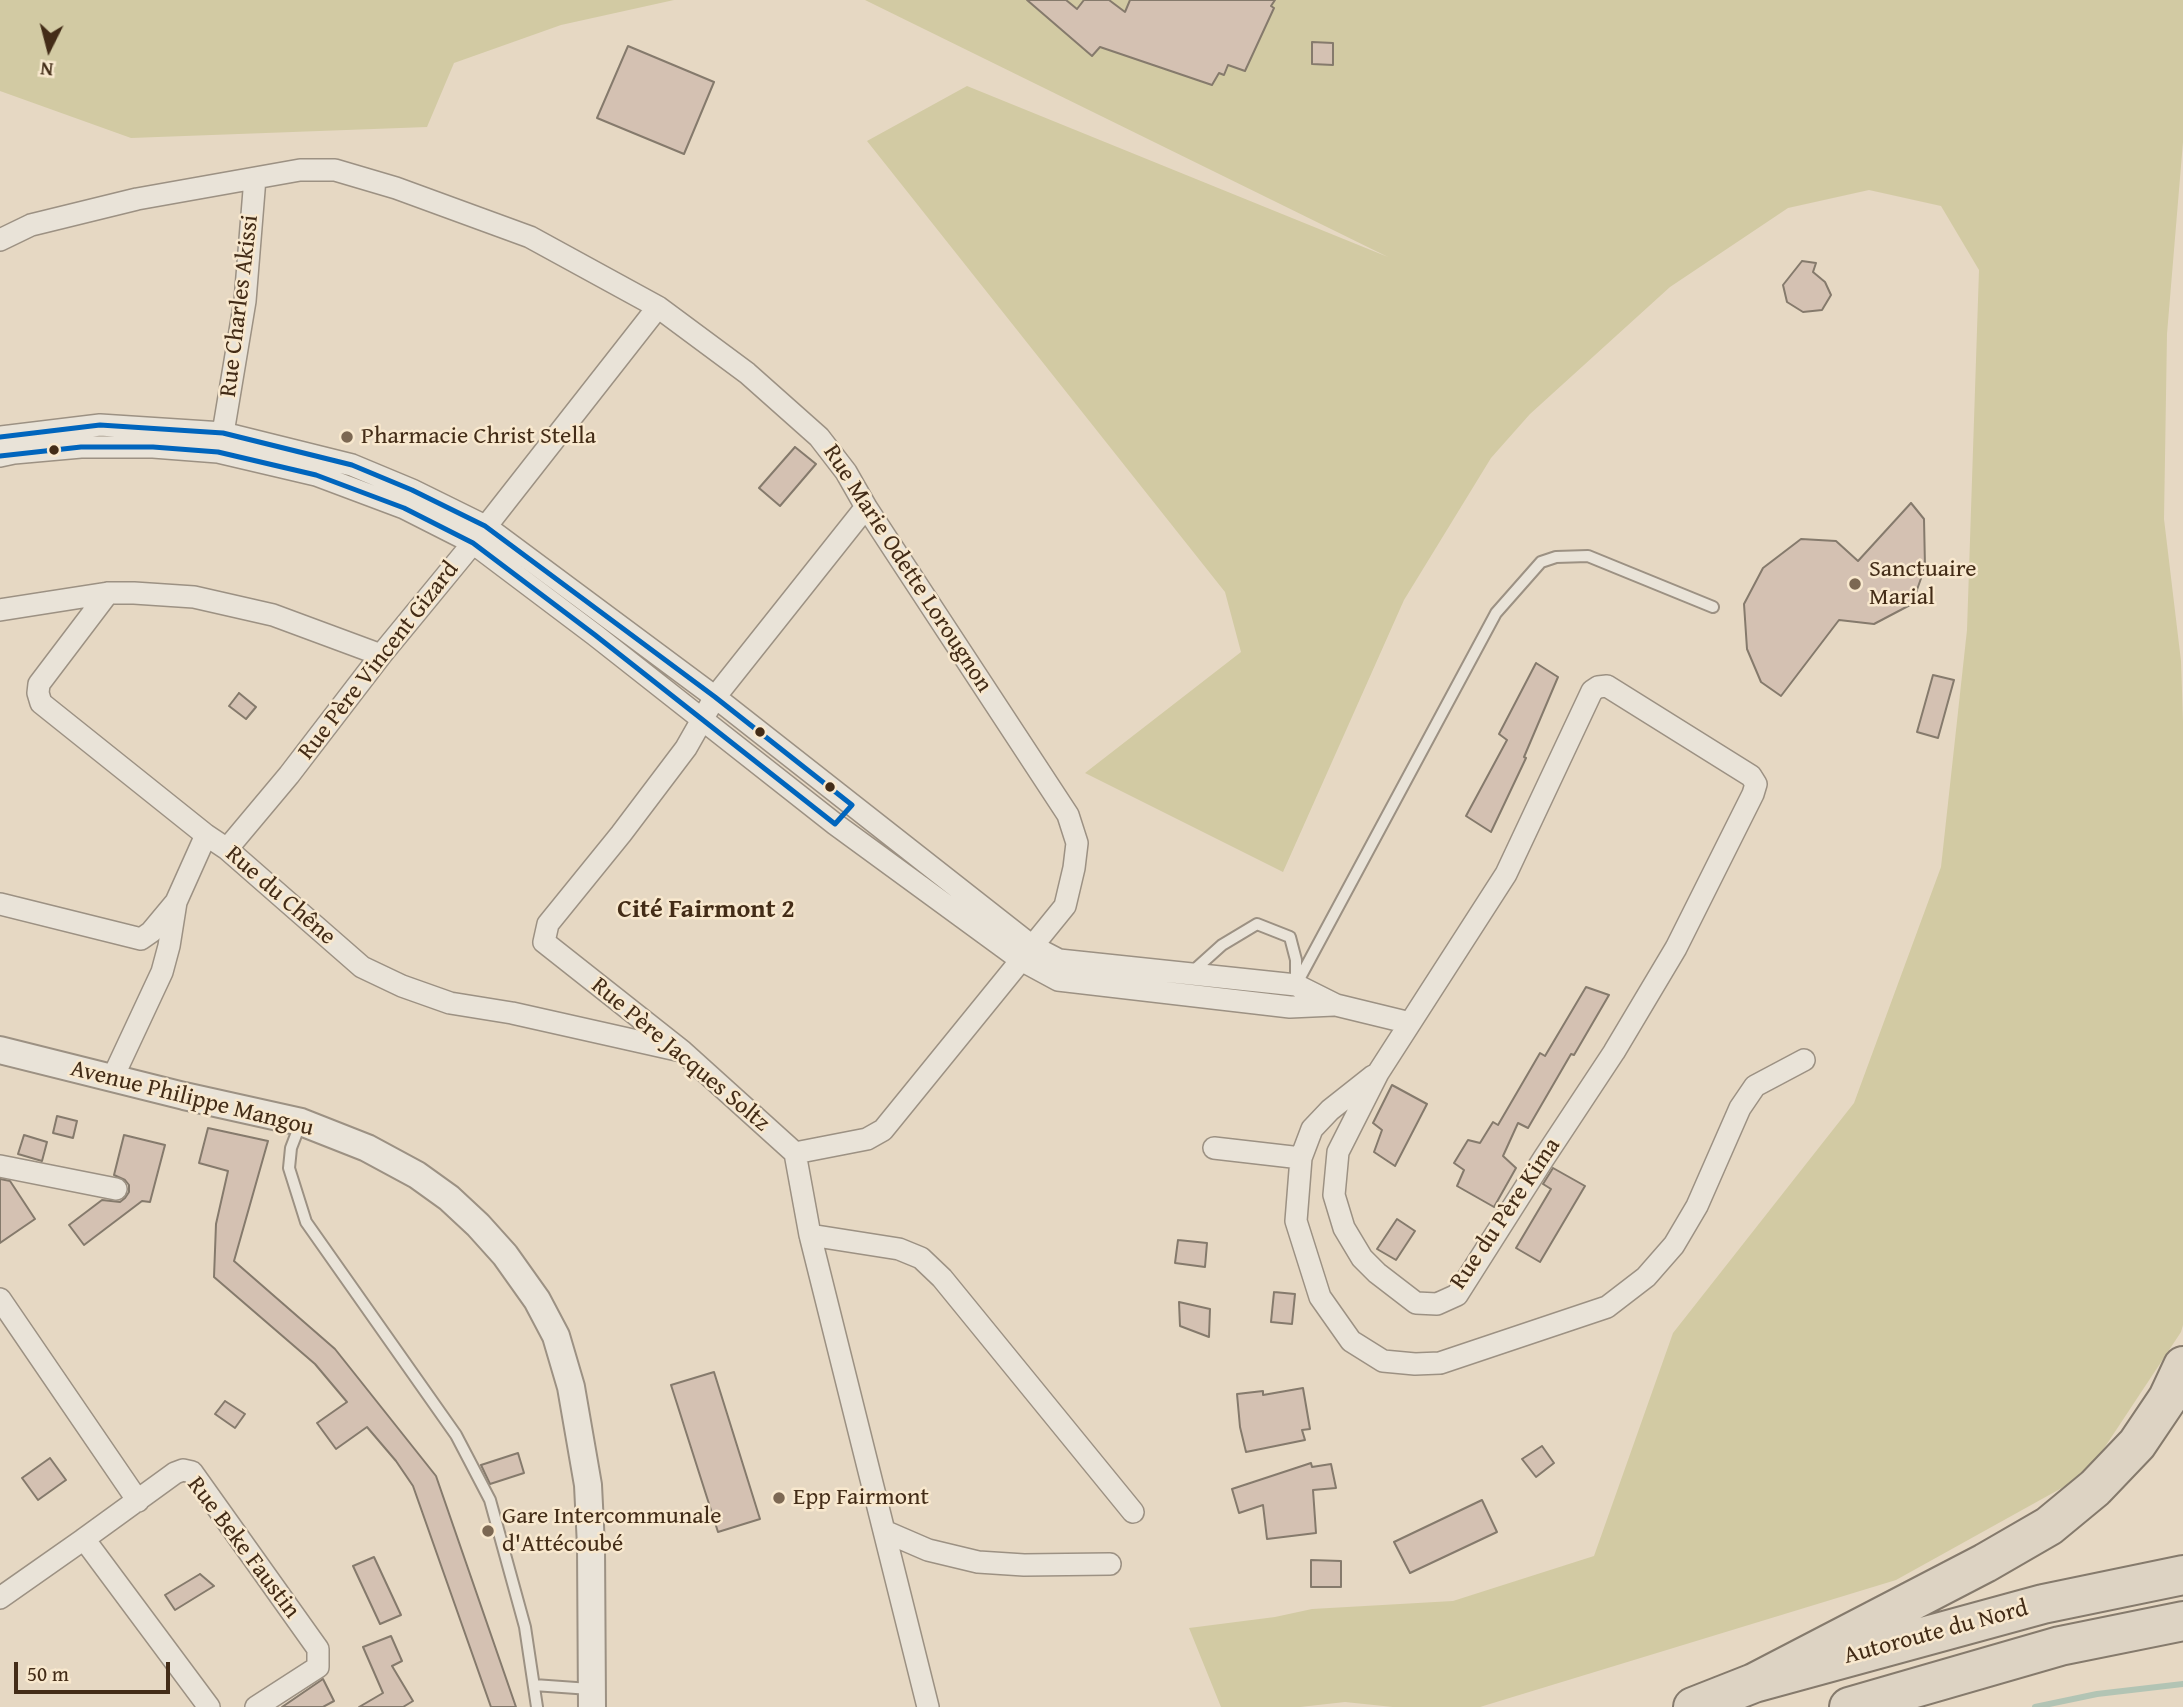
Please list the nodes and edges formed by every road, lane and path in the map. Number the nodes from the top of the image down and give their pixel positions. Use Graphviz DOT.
graph roads {
  1 [pos="255,178"];
  2 [pos="0,240"];
  3 [pos="658,307"];
  4 [pos="223,433"];
  5 [pos="0,437"];
  6 [pos="0,456"];
  7 [pos="866,507"];
  8 [pos="479,535"];
  9 [pos="108,593"];
  10 [pos="1713,607"];
  11 [pos="0,610"];
  12 [pos="382,655"];
  13 [pos="715,697"];
  14 [pos="701,719"];
  15 [pos="852,805"];
  16 [pos="835,824"];
  17 [pos="206,835"];
  18 [pos="227,849"];
  19 [pos="176,902"];
  20 [pos="0,904"];
  21 [pos="1027,953"];
  22 [pos="1190,974"];
  23 [pos="1296,985"];
  24 [pos="1336,1005"];
  25 [pos="1290,1007"];
  26 [pos="1410,1023"];
  27 [pos="0,1050"];
  28 [pos="682,1051"];
  29 [pos="1804,1059"];
  30 [pos="1378,1073"];
  31 [pos="111,1079"];
  32 [pos="301,1122"];
  33 [pos="1214,1149"];
  34 [pos="794,1153"];
  35 [pos="1301,1158"];
  36 [pos="0,1166"];
  37 [pos="116,1189"];
  38 [pos="810,1235"];
  39 [pos="0,1299"];
  40 [pos="2183,1366"];
  41 [pos="138,1501"];
  42 [pos="1133,1512"];
  43 [pos="884,1531"];
  44 [pos="84,1539"];
  45 [pos="1110,1564"];
  46 [pos="2183,1574"];
  47 [pos="0,1598"];
  48 [pos="2183,1621"];
  49 [pos="1754,1684"];
  50 [pos="534,1685"];
  51 [pos="592,1698"];
  52 [pos="209,1707"];
  53 [pos="256,1707"];
  54 [pos="537,1707"];
  55 [pos="928,1707"];
  56 [pos="1693,1707"];
  57 [pos="1849,1707"];
  1 -- 2 [label="street, Rue Marie Odette Lorougnon"];
  1 -- 3 [label="street, Rue Marie Odette Lorougnon"];
  1 -- 4 [label="street, Rue Charles Akissi"];
  3 -- 7 [label="street, Rue Marie Odette Lorougnon"];
  3 -- 8 [label="street, Rue Père Vincent Gizard"];
  4 -- 5 [label="street"];
  4 -- 8 [label="street"];
  6 -- 8 [label="street"];
  7 -- 13 [label="street, Rue Père Jacques Soltz"];
  7 -- 21 [label="street, Rue Marie Odette Lorougnon"];
  8 -- 12 [label="street, Rue Père Vincent Gizard"];
  8 -- 13 [label="street"];
  8 -- 14 [label="street"];
  9 -- 11 [label="street"];
  9 -- 12 [label="street"];
  9 -- 17 [label="street, Rue du Chêne"];
  10 -- 23 [label="lane"];
  12 -- 18 [label="street, Rue Père Vincent Gizard"];
  13 -- 14 [label="street, Rue Père Jacques Soltz"];
  13 -- 15 [label="street"];
  14 -- 16 [label="street"];
  14 -- 28 [label="street, Rue Père Jacques Soltz"];
  15 -- 16 [label="street"];
  15 -- 21 [label="street"];
  16 -- 21 [label="street"];
  17 -- 18 [label="street, Rue du Chêne"];
  17 -- 19 [label="street"];
  18 -- 28 [label="street, Rue du Chêne"];
  19 -- 20 [label="street"];
  19 -- 31 [label="street"];
  21 -- 22 [label="street"];
  21 -- 25 [label="street"];
  21 -- 34 [label="street, Rue Marie Odette Lorougnon"];
  22 -- 23 [label="street"];
  22 -- 23 [label="lane"];
  23 -- 24 [label="street"];
  23 -- 25 [label="lane"];
  24 -- 25 [label="street"];
  24 -- 26 [label="street"];
  26 -- 30 [label="street, Rue du Père Kima"];
  26 -- 30 [label="street, Rue du Père Kima"];
  27 -- 31 [label="street, Avenue Philippe Mangou"];
  28 -- 34 [label="street, Rue Père Jacques Soltz"];
  29 -- 35 [label="street"];
  30 -- 35 [label="street"];
  31 -- 32 [label="street, Avenue Philippe Mangou"];
  32 -- 50 [label="lane"];
  32 -- 51 [label="street, Avenue Philippe Mangou"];
  33 -- 35 [label="street"];
  34 -- 38 [label="street"];
  36 -- 37 [label="street"];
  38 -- 42 [label="street"];
  38 -- 43 [label="street"];
  39 -- 41 [label="street"];
  40 -- 49 [label="highway"];
  41 -- 44 [label="street, Rue Beke Faustin"];
  41 -- 53 [label="street, Rue Beke Faustin"];
  43 -- 45 [label="street"];
  43 -- 55 [label="street"];
  44 -- 47 [label="street, Rue Beke Faustin"];
  44 -- 52 [label="street"];
  46 -- 49 [label="highway, Autoroute du Nord"];
  48 -- 57 [label="highway, Autoroute du Nord"];
  49 -- 56 [label="highway, Autoroute du Nord"];
  50 -- 51 [label="lane"];
  50 -- 54 [label="lane"];
}
